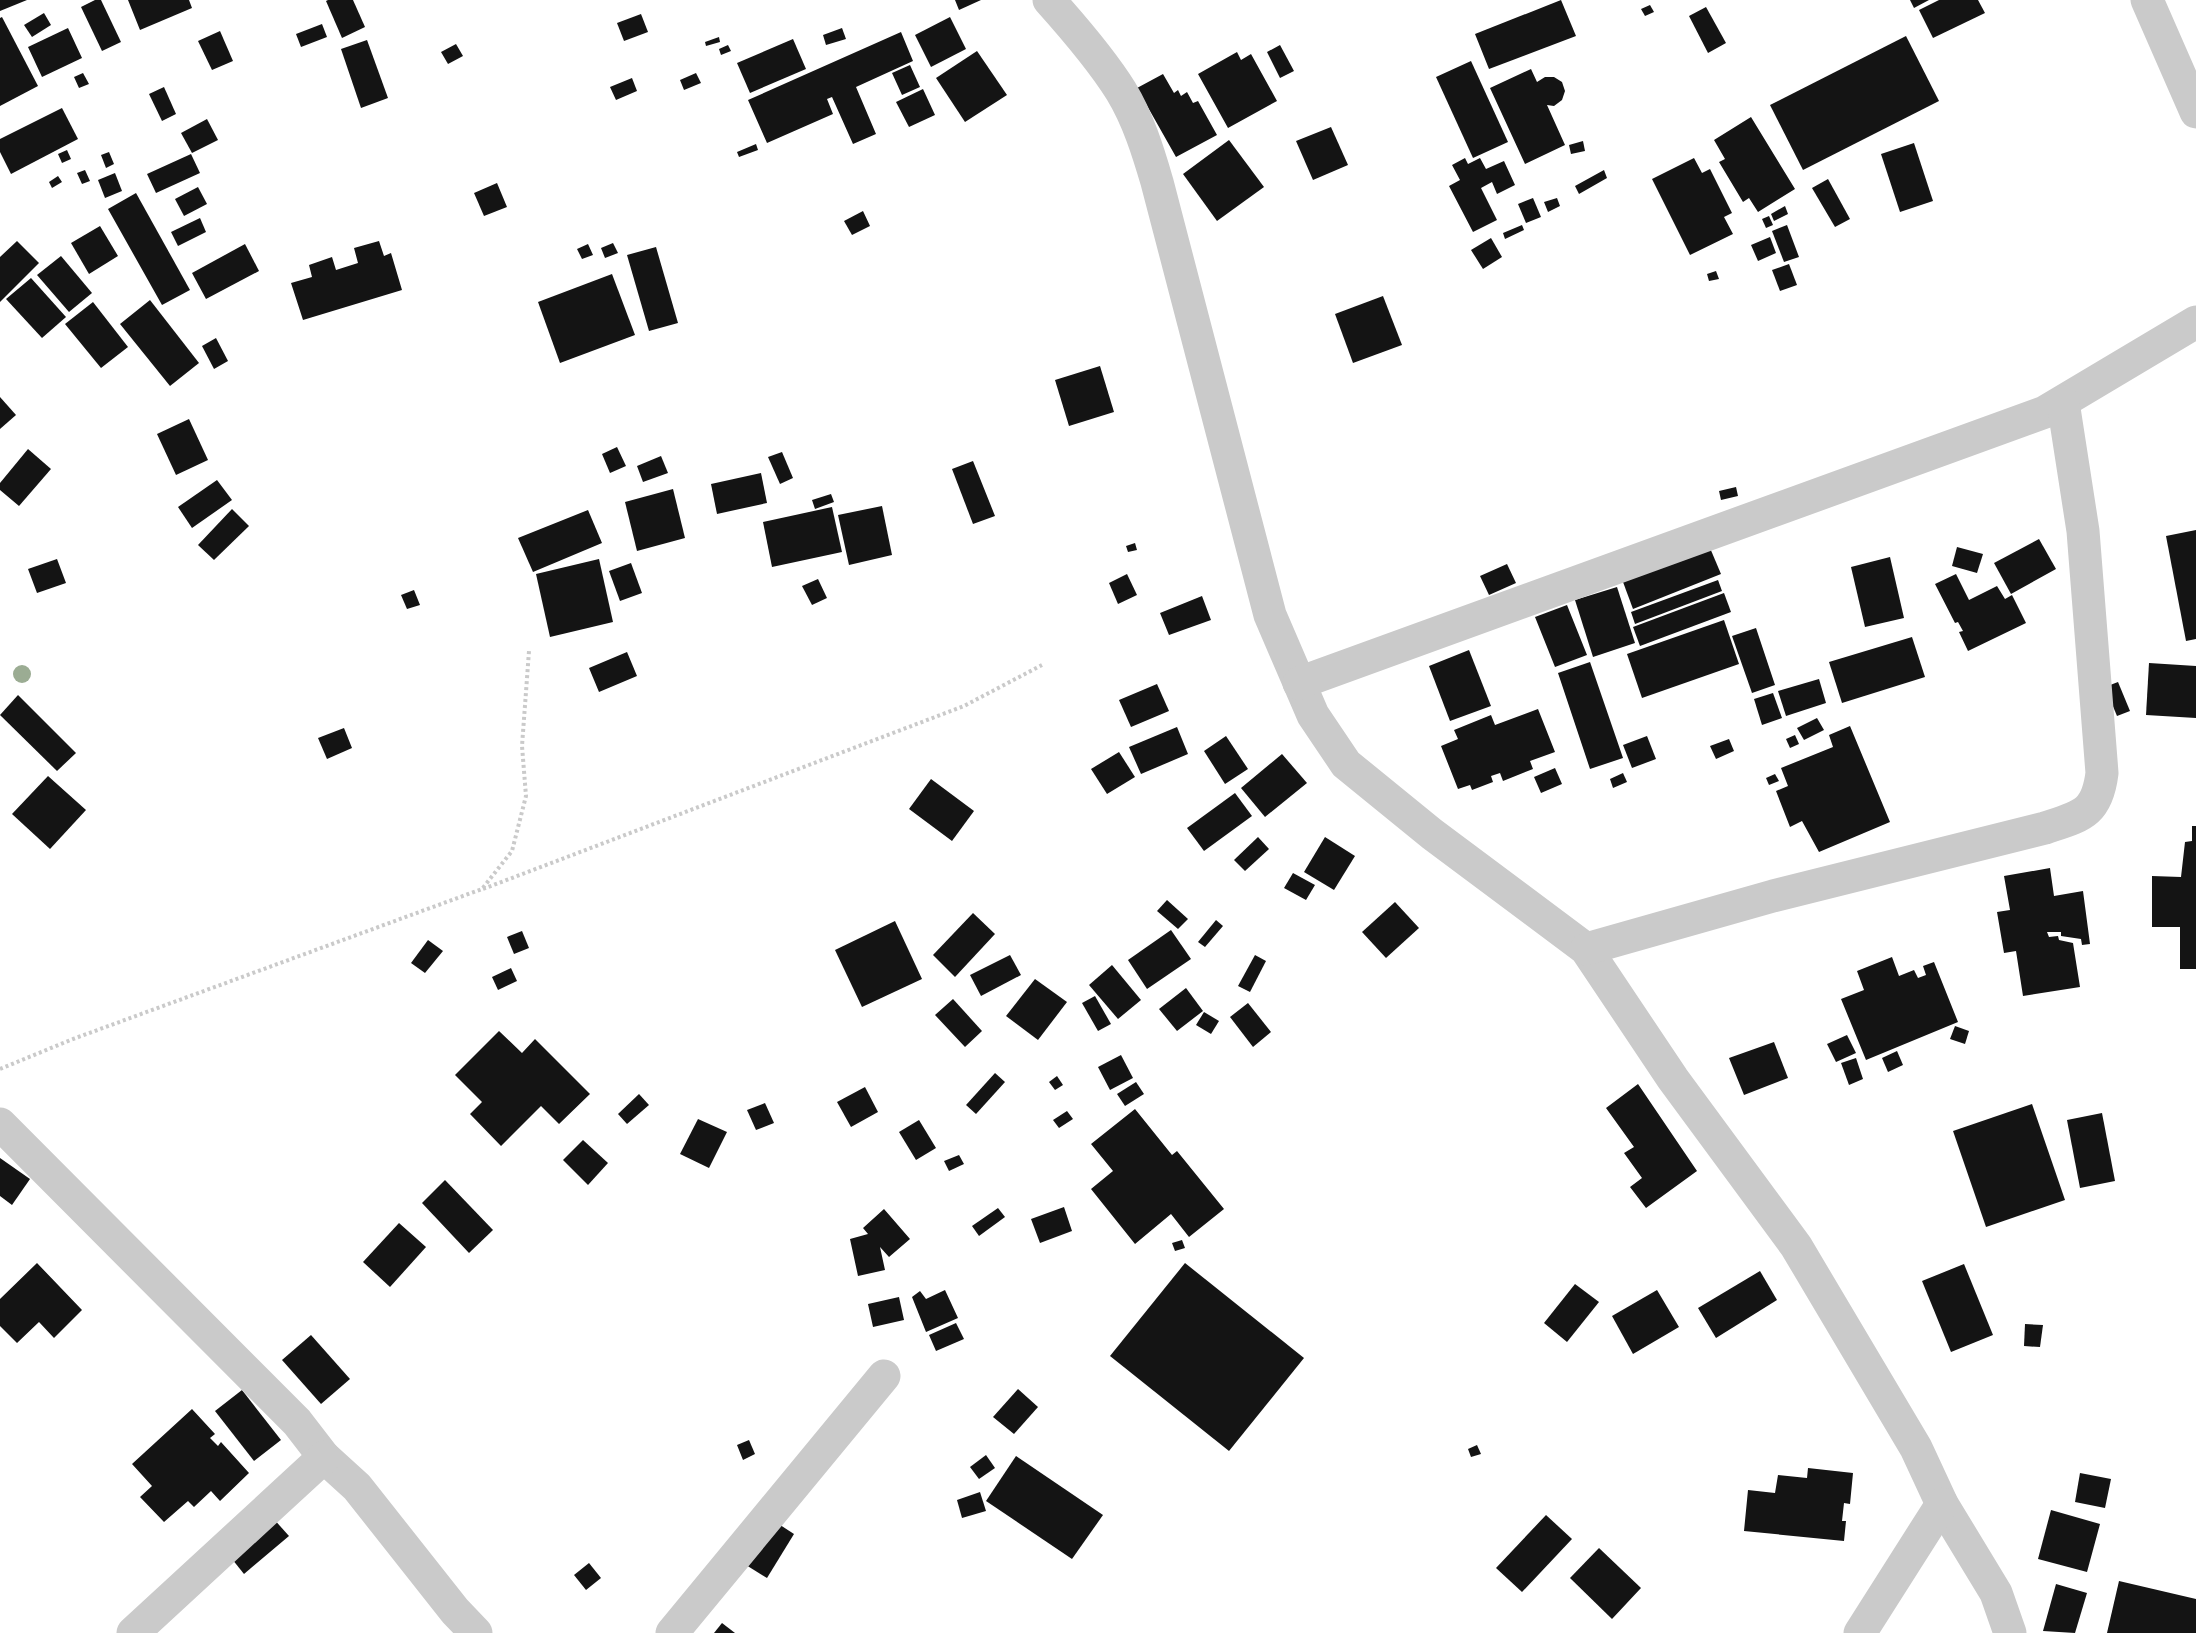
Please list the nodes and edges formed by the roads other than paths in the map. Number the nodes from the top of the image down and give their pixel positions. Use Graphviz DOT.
graph roads {
  1 [pos="1049,0"];
  2 [pos="2147,0"];
  3 [pos="2196,112"];
  4 [pos="2196,322"];
  5 [pos="2063,402"];
  6 [pos="1299,683"];
  7 [pos="1586,949"];
  8 [pos="0,1124"];
  9 [pos="884,1376"];
  10 [pos="324,1457"];
  11 [pos="1942,1504"];
  12 [pos="133,1633"];
  13 [pos="476,1633"];
  14 [pos="672,1633"];
  15 [pos="1860,1633"];
  16 [pos="2010,1633"];
  1 -- 6 [label="street"];
  2 -- 3 [label="street"];
  4 -- 5 [label="street"];
  5 -- 6 [label="street"];
  5 -- 7 [label="street"];
  6 -- 7 [label="street"];
  7 -- 11 [label="street"];
  8 -- 10 [label="street"];
  9 -- 14 [label="street"];
  10 -- 12 [label="street"];
  10 -- 13 [label="street"];
  11 -- 15 [label="street"];
  11 -- 16 [label="street"];
}
